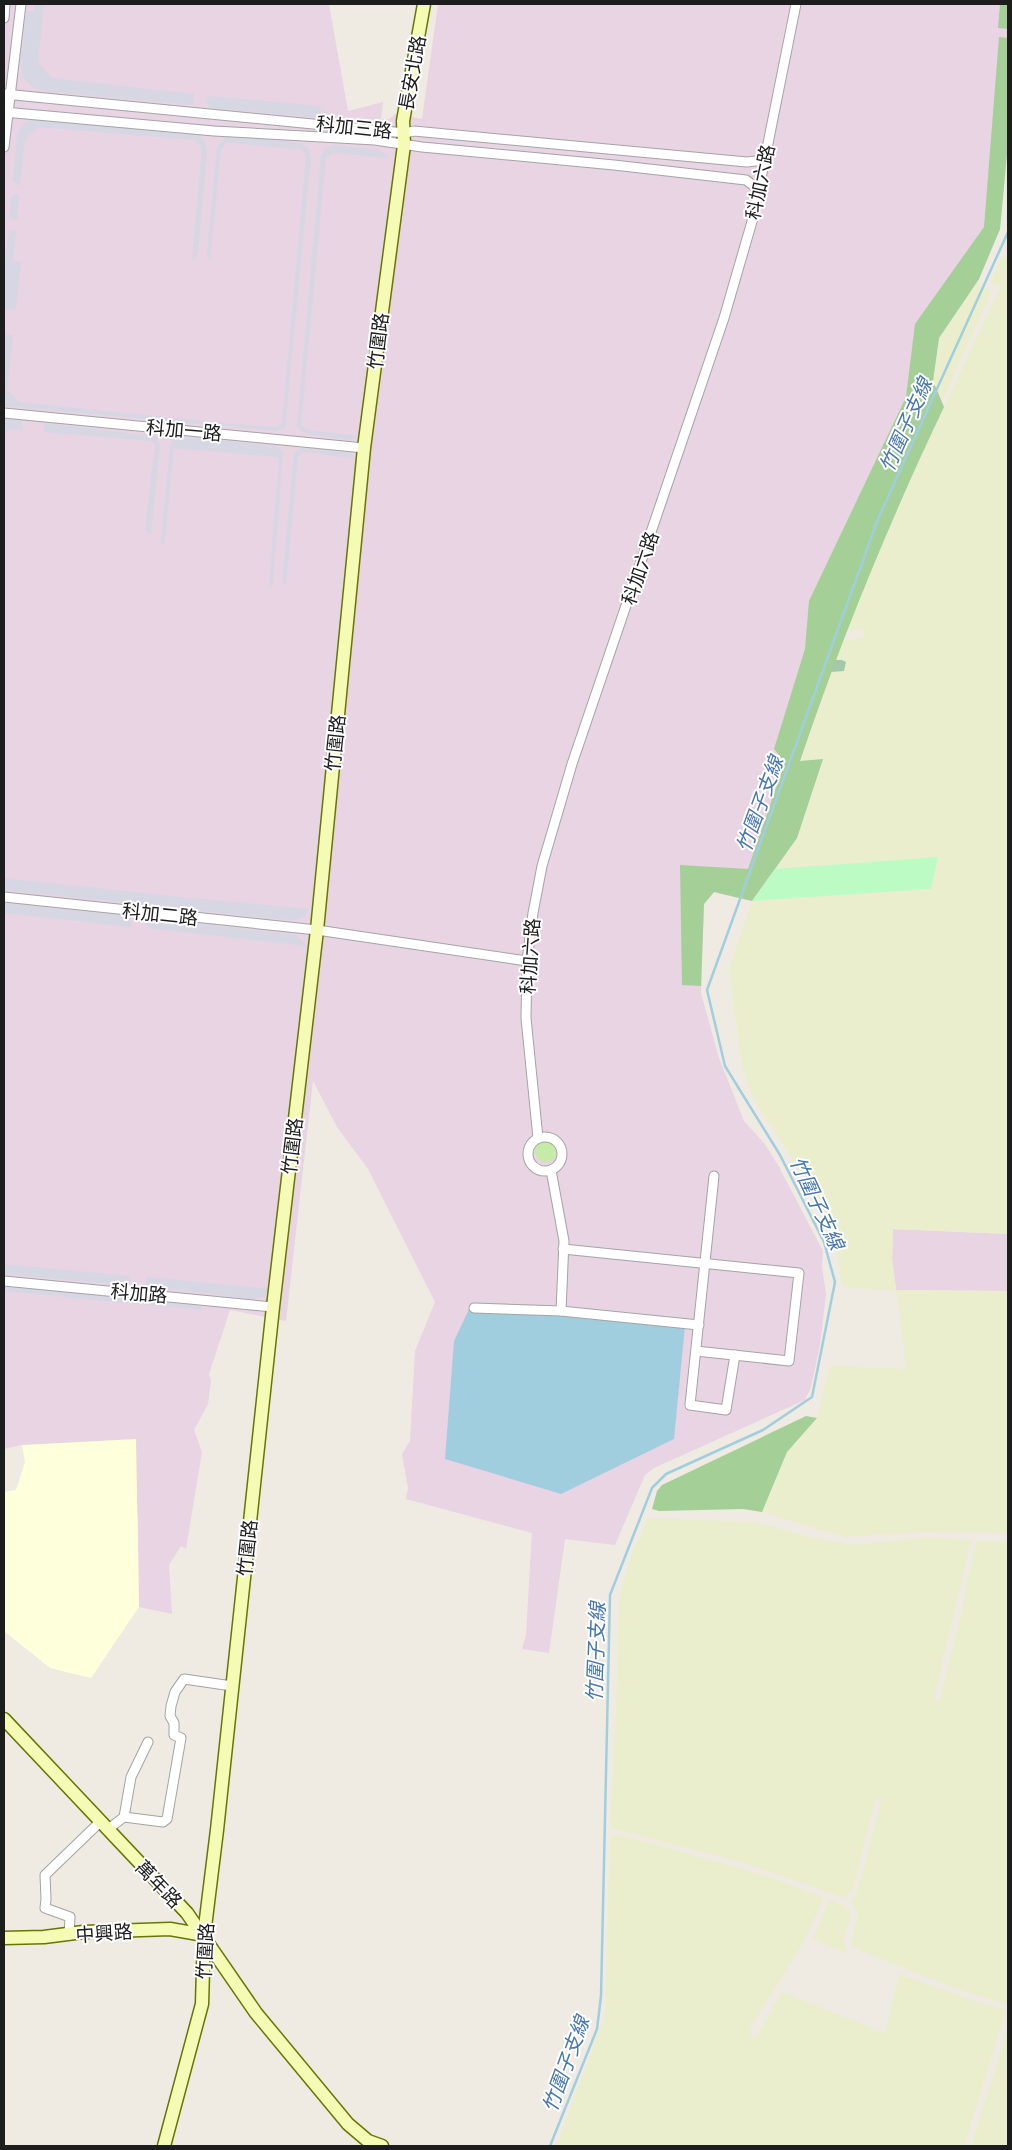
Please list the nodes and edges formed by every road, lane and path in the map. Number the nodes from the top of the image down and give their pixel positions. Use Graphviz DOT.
graph roads {
  1 [pos="5,4"];
  2 [pos="21,4"];
  3 [pos="424,4"];
  4 [pos="796,4"];
  5 [pos="4,18"];
  6 [pos="6,94"];
  7 [pos="6,112"];
  8 [pos="404,140"];
  9 [pos="4,147"];
  10 [pos="764,160"];
  11 [pos="758,189"];
  12 [pos="4,413"];
  13 [pos="364,448"];
  14 [pos="4,897"];
  15 [pos="317,930"];
  16 [pos="527,961"];
  17 [pos="538,1138"];
  18 [pos="551,1170"];
  19 [pos="714,1176"];
  20 [pos="563,1249"];
  21 [pos="705,1263"];
  22 [pos="4,1280"];
  23 [pos="274,1306"];
  24 [pos="474,1308"];
  25 [pos="561,1311"];
  26 [pos="699,1326"];
  27 [pos="696,1351"];
  28 [pos="735,1355"];
  29 [pos="232,1686"];
  30 [pos="4,1719"];
  31 [pos="148,1742"];
  32 [pos="124,1817"];
  33 [pos="103,1826"];
  34 [pos="69,1935"];
  35 [pos="204,1935"];
  36 [pos="4,1938"];
  37 [pos="369,2144"];
  38 [pos="164,2146"];
  39 [pos="382,2146"];
  1 -- 5 [label="street"];
  2 -- 6 [label="street"];
  3 -- 8 [label="street, 長安北路"];
  4 -- 10 [label="street, 科加六路"];
  6 -- 7 [label="street"];
  6 -- 8 [label="street, 科加三路"];
  7 -- 8 [label="street, 科加三路"];
  7 -- 9 [label="street"];
  8 -- 10 [label="street, 科加三路"];
  8 -- 11 [label="street, 科加三路"];
  8 -- 13 [label="street, 竹圍路"];
  10 -- 11 [label="street, 科加六路"];
  11 -- 16 [label="street, 科加六路"];
  12 -- 13 [label="street, 科加一路"];
  13 -- 15 [label="street, 竹圍路"];
  14 -- 15 [label="street, 科加二路"];
  15 -- 16 [label="street, 科加二路"];
  15 -- 23 [label="street, 竹圍路"];
  16 -- 17 [label="street, 科加六路"];
  17 -- 18 [label="street"];
  17 -- 18 [label="street"];
  18 -- 20 [label="street"];
  19 -- 21 [label="street"];
  20 -- 21 [label="street"];
  20 -- 25 [label="street"];
  21 -- 26 [label="street"];
  21 -- 28 [label="street"];
  22 -- 23 [label="street, 科加路"];
  23 -- 29 [label="street, 竹圍路"];
  24 -- 25 [label="street"];
  25 -- 26 [label="street"];
  26 -- 27 [label="street"];
  27 -- 28 [label="street"];
  27 -- 28 [label="street"];
  29 -- 32 [label="street"];
  29 -- 35 [label="street, 竹圍路"];
  30 -- 33 [label="street, 萬年路"];
  31 -- 32 [label="street"];
  32 -- 33 [label="street"];
  33 -- 34 [label="street"];
  33 -- 35 [label="street, 萬年路"];
  34 -- 35 [label="street, 中興路"];
  34 -- 36 [label="street, 中興路"];
  35 -- 37 [label="street, 萬年路"];
  35 -- 38 [label="street, 竹圍路"];
  37 -- 39 [label="street, 萬年路"];
}
